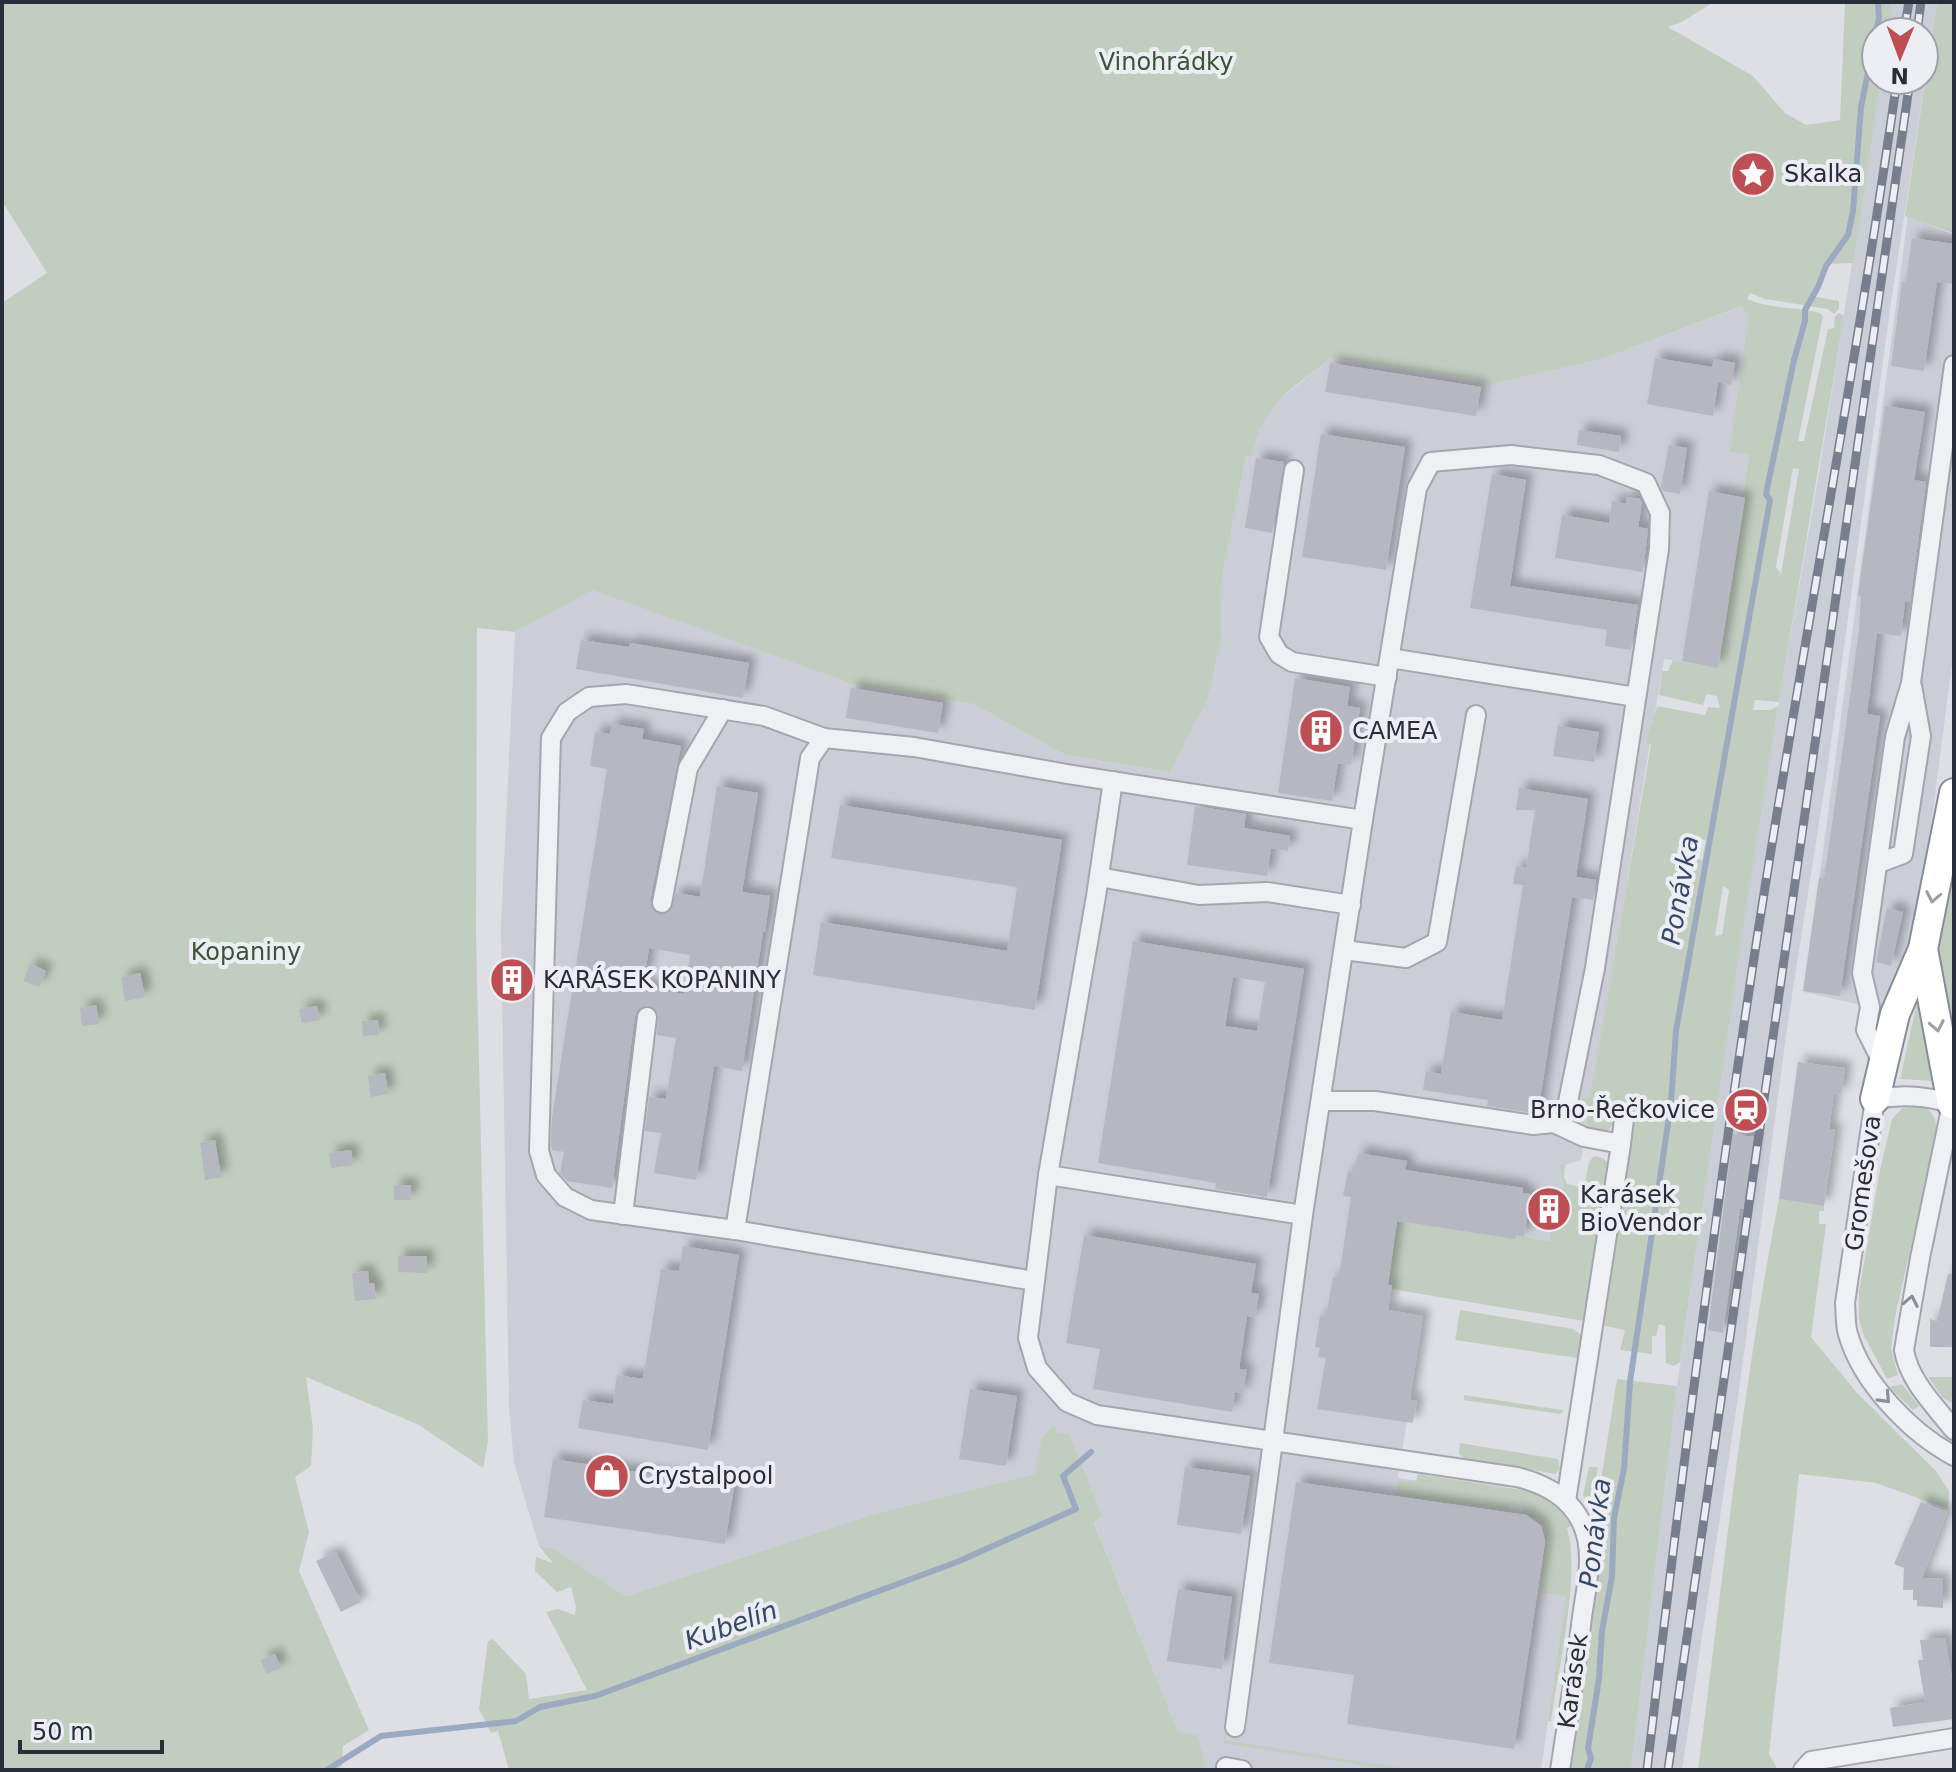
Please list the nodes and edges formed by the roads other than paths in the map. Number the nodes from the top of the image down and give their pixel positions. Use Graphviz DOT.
graph roads {
  1 [pos="1954,365"];
  2 [pos="1294,470"];
  3 [pos="1390,658"];
  4 [pos="1387,677"];
  5 [pos="1911,683"];
  6 [pos="1636,697"];
  7 [pos="723,709"];
  8 [pos="1476,715"];
  9 [pos="824,738"];
  10 [pos="1113,781"];
  11 [pos="1954,793"];
  12 [pos="1363,820"];
  13 [pos="1879,863"];
  14 [pos="1099,877"];
  15 [pos="662,903"];
  16 [pos="1351,905"];
  17 [pos="1923,949"];
  18 [pos="1344,950"];
  19 [pos="647,1017"];
  20 [pos="1883,1064"];
  21 [pos="1875,1099"];
  22 [pos="1321,1101"];
  23 [pos="1953,1104"];
  24 [pos="1624,1119"];
  25 [pos="1554,1123"];
  26 [pos="1621,1144"];
  27 [pos="1048,1175"];
  28 [pos="623,1215"];
  29 [pos="1303,1215"];
  30 [pos="735,1230"];
  31 [pos="1034,1281"];
  32 [pos="1954,1430"];
  33 [pos="1274,1441"];
  34 [pos="1954,1456"];
  35 [pos="1566,1501"];
  36 [pos="1235,1727"];
  37 [pos="1954,1738"];
  38 [pos="1803,1769"];
  39 [pos="1226,1770"];
  40 [pos="1242,1770"];
  41 [pos="1560,1770"];
  1 -- 5 [label="street"];
  2 -- 4 [label="street"];
  3 -- 4 [label="street"];
  3 -- 6 [label="street"];
  3 -- 6 [label="street"];
  4 -- 12 [label="street"];
  5 -- 13 [label="street"];
  5 -- 13 [label="street"];
  6 -- 25 [label="street"];
  7 -- 9 [label="street"];
  7 -- 15 [label="street"];
  7 -- 28 [label="street"];
  8 -- 18 [label="street"];
  9 -- 10 [label="street"];
  9 -- 30 [label="street"];
  10 -- 12 [label="street"];
  10 -- 14 [label="street, Karásek"];
  11 -- 17 [label="highway, one-way"];
  12 -- 16 [label="street"];
  13 -- 20 [label="street"];
  14 -- 16 [label="street"];
  14 -- 27 [label="street, Karásek"];
  16 -- 18 [label="street"];
  17 -- 20 [label="highway"];
  17 -- 23 [label="highway, one-way"];
  18 -- 22 [label="street"];
  19 -- 28 [label="street"];
  20 -- 21 [label="highway"];
  21 -- 23 [label="street, Gromešova"];
  21 -- 34 [label="street, Gromešova, one-way"];
  22 -- 25 [label="street"];
  22 -- 29 [label="street"];
  32 -- 23 [label="street, one-way"];
  24 -- 26 [label="street"];
  25 -- 26 [label="street"];
  26 -- 35 [label="street"];
  27 -- 29 [label="street"];
  27 -- 31 [label="street, Karásek"];
  28 -- 30 [label="street"];
  29 -- 33 [label="street"];
  30 -- 31 [label="street"];
  31 -- 33 [label="street, Karásek"];
  33 -- 35 [label="street, Karásek"];
  33 -- 36 [label="street"];
  35 -- 41 [label="street, Karásek"];
  37 -- 38 [label="street"];
  39 -- 40 [label="street"];
}
